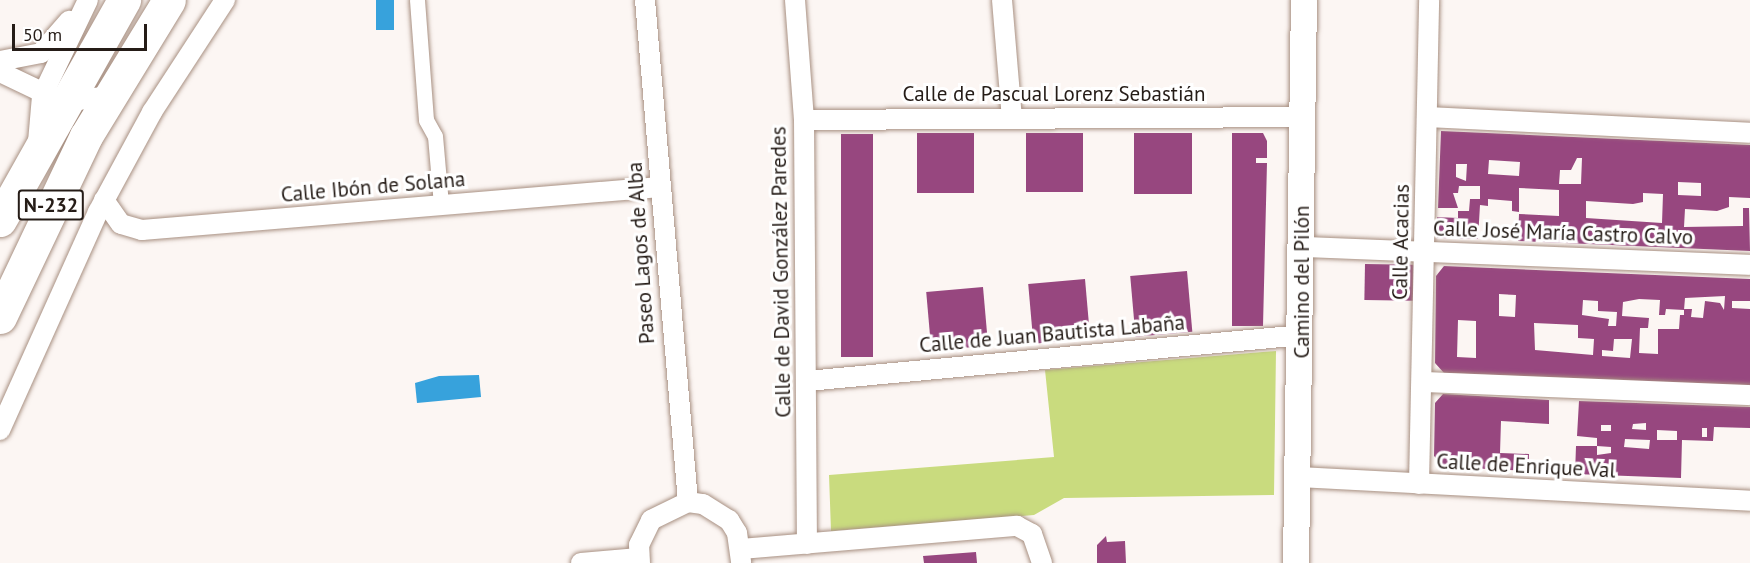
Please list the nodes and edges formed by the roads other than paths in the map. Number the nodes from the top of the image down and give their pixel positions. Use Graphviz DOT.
graph roads {
  1 [pos="87,0"];
  2 [pos="124,0"];
  3 [pos="169,0"];
  4 [pos="225,0"];
  5 [pos="417,0"];
  6 [pos="645,0"];
  7 [pos="795,0"];
  8 [pos="1002,0"];
  9 [pos="1304,0"];
  10 [pos="1429,0"];
  11 [pos="0,61"];
  12 [pos="0,72"];
  13 [pos="109,96"];
  14 [pos="52,99"];
  15 [pos="1304,117"];
  16 [pos="1427,117"];
  17 [pos="1012,118"];
  18 [pos="804,120"];
  19 [pos="1750,133"];
  20 [pos="660,187"];
  21 [pos="104,200"];
  22 [pos="441,205"];
  23 [pos="0,220"];
  24 [pos="1303,247"];
  25 [pos="1426,252"];
  26 [pos="1750,265"];
  27 [pos="0,317"];
  28 [pos="1302,335"];
  29 [pos="807,381"];
  30 [pos="1422,382"];
  31 [pos="1750,395"];
  32 [pos="0,430"];
  33 [pos="1299,477"];
  34 [pos="1419,484"];
  35 [pos="1750,501"];
  36 [pos="688,502"];
  37 [pos="807,544"];
  38 [pos="741,556"];
  39 [pos="639,561"];
  40 [pos="581,563"];
  41 [pos="1042,563"];
  42 [pos="1296,563"];
  1 -- 11 [label="street"];
  1 -- 14 [label="street"];
  2 -- 14 [label="highway, N-232"];
  3 -- 13 [label="highway, N-232"];
  4 -- 21 [label="street"];
  5 -- 22 [label="street"];
  6 -- 20 [label="street, Paseo Lagos de Alba"];
  7 -- 18 [label="street, Calle de David González Paredes"];
  8 -- 17 [label="street"];
  9 -- 15 [label="street, Camino del Pilón"];
  10 -- 16 [label="street, Calle Acacias"];
  12 -- 14 [label="street"];
  13 -- 14 [label="street"];
  13 -- 27 [label="highway, N-232"];
  14 -- 23 [label="highway, N-232"];
  15 -- 17 [label="street, Calle de Pascual Lorenz Sebastián"];
  15 -- 24 [label="street, Camino del Pilón"];
  16 -- 19 [label="street"];
  16 -- 25 [label="street, Calle Acacias"];
  17 -- 18 [label="street, Calle de Pascual Lorenz Sebastián"];
  18 -- 29 [label="street, Calle de David González Paredes"];
  20 -- 22 [label="street, Calle Ibón de Solana"];
  20 -- 36 [label="street, Paseo Lagos de Alba"];
  21 -- 22 [label="street, Calle Ibón de Solana"];
  21 -- 32 [label="street"];
  24 -- 25 [label="street, Calle José María Castro Calvo"];
  24 -- 28 [label="street, Camino del Pilón"];
  25 -- 26 [label="street, Calle José María Castro Calvo"];
  25 -- 30 [label="street, Calle Acacias"];
  28 -- 29 [label="street, Calle de Juan Bautista Labaña"];
  28 -- 33 [label="street, Camino del Pilón"];
  29 -- 37 [label="street, Calle de David González Paredes"];
  30 -- 31 [label="street"];
  30 -- 34 [label="street, Calle Acacias"];
  33 -- 34 [label="street, Calle de Enrique Val"];
  33 -- 42 [label="street, Camino del Pilón"];
  34 -- 35 [label="street, Calle de Enrique Val"];
  36 -- 38 [label="street"];
  36 -- 39 [label="street"];
  37 -- 38 [label="street"];
  37 -- 41 [label="street"];
  39 -- 40 [label="street"];
}
